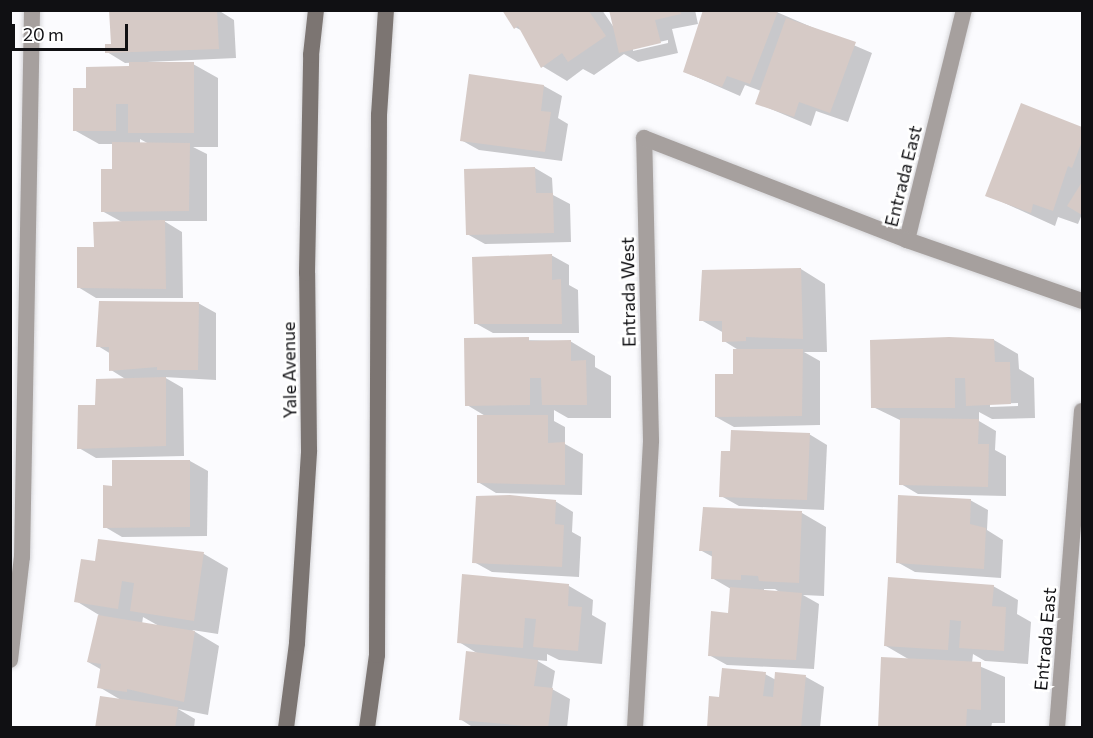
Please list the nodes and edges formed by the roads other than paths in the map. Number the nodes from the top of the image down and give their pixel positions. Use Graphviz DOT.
graph roads {
  1 [pos="32,10"];
  2 [pos="316,10"];
  3 [pos="386,10"];
  4 [pos="964,10"];
  5 [pos="907,240"];
  6 [pos="1083,301"];
  7 [pos="1083,411"];
  8 [pos="10,660"];
  9 [pos="286,728"];
  10 [pos="367,728"];
  11 [pos="635,728"];
  12 [pos="1057,728"];
  1 -- 8 [label="street"];
  2 -- 9 [label="main road, Yale Avenue"];
  3 -- 10 [label="main road"];
  4 -- 5 [label="street, Entrada East"];
  5 -- 6 [label="street, Entrada East"];
  5 -- 11 [label="street, Entrada West"];
  7 -- 12 [label="street, Entrada East"];
}
